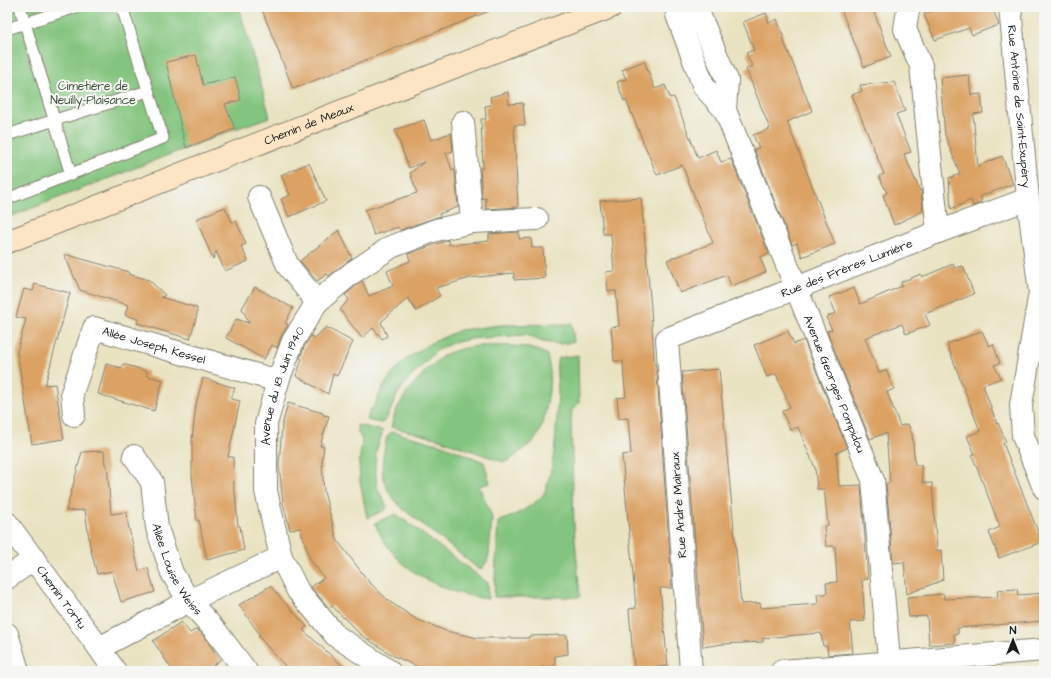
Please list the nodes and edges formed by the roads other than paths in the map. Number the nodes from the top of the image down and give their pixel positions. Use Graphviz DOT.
graph roads {
  1 [pos="20,7"];
  2 [pos="76,7"];
  3 [pos="122,7"];
  4 [pos="611,7"];
  5 [pos="676,7"];
  6 [pos="696,7"];
  7 [pos="910,7"];
  8 [pos="1010,7"];
  9 [pos="25,23"];
  10 [pos="7,28"];
  11 [pos="148,92"];
  12 [pos="725,110"];
  13 [pos="54,120"];
  14 [pos="463,122"];
  15 [pos="7,135"];
  16 [pos="71,175"];
  17 [pos="259,197"];
  18 [pos="7,199"];
  19 [pos="1028,199"];
  20 [pos="537,219"];
  21 [pos="472,222"];
  22 [pos="938,232"];
  23 [pos="7,242"];
  24 [pos="796,289"];
  25 [pos="317,302"];
  26 [pos="666,339"];
  27 [pos="278,382"];
  28 [pos="74,415"];
  29 [pos="134,456"];
  30 [pos="1044,488"];
  31 [pos="7,523"];
  32 [pos="281,557"];
  33 [pos="34,559"];
  34 [pos="7,578"];
  35 [pos="190,601"];
  36 [pos="7,634"];
  37 [pos="99,648"];
  38 [pos="1044,650"];
  39 [pos="889,666"];
  40 [pos="18,671"];
  41 [pos="115,671"];
  42 [pos="246,671"];
  43 [pos="389,671"];
  44 [pos="691,671"];
  45 [pos="782,671"];
  1 -- 9 [label="lane"];
  2 -- 9 [label="lane"];
  3 -- 11 [label="lane"];
  4 -- 23 [label="main road, Chemin de Meaux"];
  5 -- 12 [label="street, Avenue Georges Pompidou"];
  6 -- 12 [label="street, Avenue Georges Pompidou"];
  7 -- 22 [label="street"];
  8 -- 19 [label="street, Rue Antoine de Saint-Exupéry"];
  9 -- 10 [label="lane"];
  9 -- 13 [label="lane"];
  11 -- 13 [label="lane"];
  11 -- 16 [label="lane"];
  12 -- 24 [label="street, Avenue Georges Pompidou"];
  13 -- 15 [label="lane"];
  13 -- 16 [label="lane"];
  14 -- 21 [label="street"];
  16 -- 18 [label="lane"];
  17 -- 25 [label="street"];
  19 -- 22 [label="street, Rue des Frères Lumière"];
  19 -- 30 [label="street, Rue Antoine de Saint-Exupéry"];
  20 -- 21 [label="street, Avenue du 18 Juin 1940"];
  21 -- 25 [label="street, Avenue du 18 Juin 1940"];
  22 -- 24 [label="street, Rue des Frères Lumière"];
  24 -- 26 [label="street, Rue des Frères Lumière"];
  24 -- 39 [label="street, Avenue Georges Pompidou"];
  25 -- 27 [label="street, Avenue du 18 Juin 1940"];
  26 -- 44 [label="street, Rue André Malraux"];
  27 -- 28 [label="street, Allée Joseph Kessel"];
  27 -- 32 [label="street, Avenue du 18 Juin 1940"];
  29 -- 35 [label="street, Allée Louise Weiss"];
  31 -- 33 [label="street, Chemin Tortu"];
  32 -- 35 [label="street"];
  32 -- 43 [label="street, Avenue du 18 Juin 1940"];
  33 -- 34 [label="street"];
  33 -- 37 [label="street, Chemin Tortu"];
  35 -- 37 [label="street"];
  35 -- 42 [label="street, Allée Louise Weiss"];
  36 -- 40 [label="street"];
  37 -- 41 [label="street, Chemin Tortu"];
  38 -- 39 [label="street"];
  39 -- 45 [label="street"];
}
